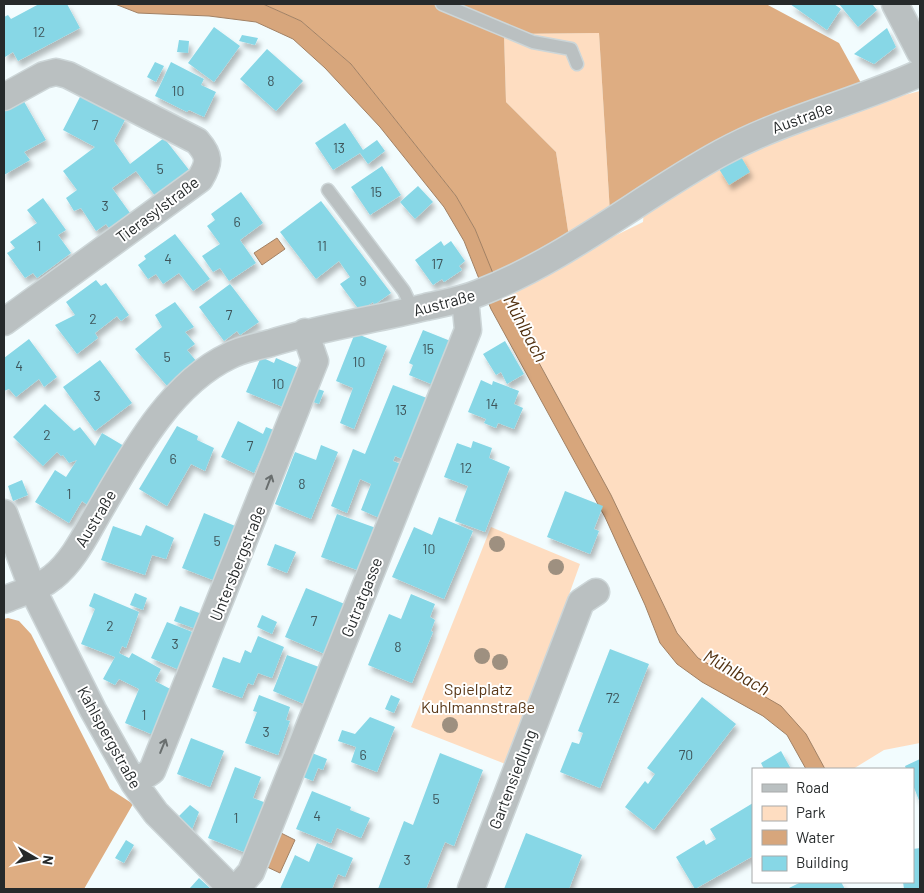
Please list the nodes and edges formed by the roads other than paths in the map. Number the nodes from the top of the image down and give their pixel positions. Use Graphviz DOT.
graph roads {
  1 [pos="442,4"];
  2 [pos="895,4"];
  3 [pos="920,52"];
  4 [pos="577,64"];
  5 [pos="920,73"];
  6 [pos="4,97"];
  7 [pos="328,190"];
  8 [pos="472,295"];
  9 [pos="413,310"];
  10 [pos="4,322"];
  11 [pos="305,332"];
  12 [pos="4,513"];
  13 [pos="33,590"];
  14 [pos="596,592"];
  15 [pos="4,600"];
  16 [pos="134,782"];
  17 [pos="232,889"];
  18 [pos="236,889"];
  19 [pos="470,889"];
  1 -- 4 [label="lane"];
  2 -- 3 [label="street"];
  5 -- 8 [label="street, Austraße"];
  6 -- 10 [label="street, Tierasylstraße"];
  7 -- 9 [label="lane"];
  8 -- 9 [label="street, Austraße"];
  8 -- 18 [label="street, Gutratgasse"];
  9 -- 11 [label="street, Austraße"];
  11 -- 13 [label="street, Austraße"];
  16 -- 11 [label="street, Untersbergstraße, one-way"];
  12 -- 13 [label="street, Kahlspergstraße"];
  13 -- 15 [label="street"];
  13 -- 16 [label="street, Kahlspergstraße"];
  14 -- 19 [label="street, Gartensiedlung"];
  16 -- 17 [label="street, Kahlspergstraße"];
}
